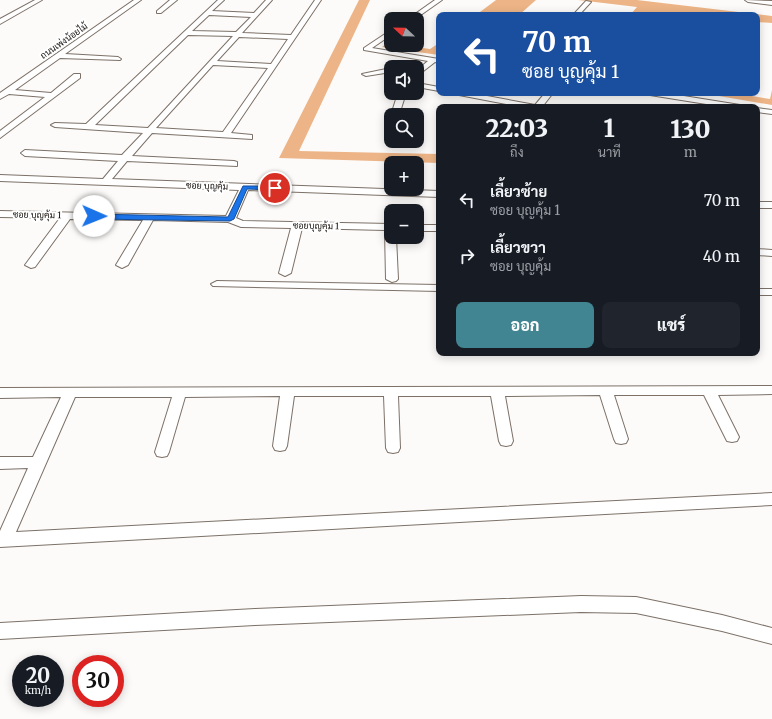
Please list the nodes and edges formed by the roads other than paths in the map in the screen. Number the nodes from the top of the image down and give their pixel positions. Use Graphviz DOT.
graph roads {
  1 [pos="31,0"];
  2 [pos="39,0"];
  3 [pos="138,0"];
  4 [pos="174,0"];
  5 [pos="221,0"];
  6 [pos="269,0"];
  7 [pos="318,0"];
  8 [pos="439,0"];
  9 [pos="748,0"];
  10 [pos="588,2"];
  11 [pos="772,3"];
  12 [pos="159,12"];
  13 [pos="421,12"];
  14 [pos="579,12"];
  15 [pos="207,13"];
  16 [pos="256,15"];
  17 [pos="0,17"];
  18 [pos="0,22"];
  19 [pos="186,32"];
  20 [pos="239,34"];
  21 [pos="294,36"];
  22 [pos="384,37"];
  23 [pos="384,52"];
  24 [pos="385,52"];
  25 [pos="58,56"];
  26 [pos="118,59"];
  27 [pos="436,60"];
  28 [pos="436,61"];
  29 [pos="211,64"];
  30 [pos="274,66"];
  31 [pos="373,66"];
  32 [pos="384,68"];
  33 [pos="424,68"];
  34 [pos="384,70"];
  35 [pos="366,74"];
  36 [pos="77,76"];
  37 [pos="424,86"];
  38 [pos="436,88"];
  39 [pos="8,92"];
  40 [pos="53,95"];
  41 [pos="476,96"];
  42 [pos="546,96"];
  43 [pos="697,96"];
  44 [pos="0,97"];
  45 [pos="520,104"];
  46 [pos="539,104"];
  47 [pos="728,104"];
  48 [pos="760,110"];
  49 [pos="772,112"];
  50 [pos="0,125"];
  51 [pos="11,126"];
  52 [pos="55,126"];
  53 [pos="88,127"];
  54 [pos="150,131"];
  55 [pos="0,135"];
  56 [pos="225,136"];
  57 [pos="249,137"];
  58 [pos="25,153"];
  59 [pos="124,159"];
  60 [pos="234,164"];
  61 [pos="0,178"];
  62 [pos="105,182"];
  63 [pos="245,187"];
  64 [pos="436,194"];
  65 [pos="760,205"];
  66 [pos="772,205"];
  67 [pos="0,214"];
  68 [pos="67,216"];
  69 [pos="149,218"];
  70 [pos="230,219"];
  71 [pos="297,226"];
  72 [pos="384,228"];
  73 [pos="424,228"];
  74 [pos="436,228"];
  75 [pos="391,244"];
  76 [pos="760,251"];
  77 [pos="772,253"];
  78 [pos="31,265"];
  79 [pos="122,265"];
  80 [pos="285,273"];
  81 [pos="392,279"];
  82 [pos="217,284"];
  83 [pos="436,288"];
  84 [pos="760,292"];
  85 [pos="772,292"];
  86 [pos="709,390"];
  87 [pos="772,390"];
  88 [pos="606,391"];
  89 [pos="180,392"];
  90 [pos="288,392"];
  91 [pos="391,392"];
  92 [pos="497,392"];
  93 [pos="0,393"];
  94 [pos="70,393"];
  95 [pos="732,437"];
  96 [pos="621,439"];
  97 [pos="506,441"];
  98 [pos="280,446"];
  99 [pos="393,448"];
  100 [pos="162,452"];
  101 [pos="38,462"];
  102 [pos="0,463"];
  103 [pos="772,499"];
  104 [pos="2,540"];
  105 [pos="0,631"];
  106 [pos="772,636"];
  1 -- 17 [label="street"];
  2 -- 18 [label="street"];
  3 -- 25 [label="street, ถนนเพ่งน้อยไม้"];
  4 -- 12 [label="street"];
  5 -- 15 [label="street"];
  6 -- 16 [label="street"];
  7 -- 21 [label="street"];
  8 -- 13 [label="street"];
  9 -- 11 [label="street"];
  10 -- 14 [label="street"];
  15 -- 16 [label="street"];
  15 -- 19 [label="street"];
  16 -- 20 [label="street"];
  19 -- 20 [label="street"];
  19 -- 53 [label="street"];
  20 -- 21 [label="street"];
  20 -- 29 [label="street"];
  21 -- 30 [label="street"];
  22 -- 23 [label="street"];
  24 -- 27 [label="street"];
  25 -- 26 [label="street"];
  25 -- 39 [label="street, ถนนเพ่งน้อยไม้"];
  28 -- 33 [label="street"];
  29 -- 30 [label="street"];
  29 -- 54 [label="street"];
  30 -- 56 [label="street"];
  31 -- 32 [label="street"];
  34 -- 35 [label="street"];
  36 -- 40 [label="street"];
  37 -- 38 [label="street"];
  39 -- 40 [label="street"];
  39 -- 44 [label="street, ถนนเพ่งน้อยไม้"];
  40 -- 51 [label="street"];
  41 -- 45 [label="street"];
  42 -- 46 [label="street"];
  43 -- 47 [label="street"];
  48 -- 49 [label="street"];
  50 -- 51 [label="street"];
  51 -- 55 [label="street"];
  52 -- 53 [label="street"];
  53 -- 54 [label="street"];
  54 -- 56 [label="street"];
  54 -- 59 [label="street"];
  56 -- 57 [label="street"];
  58 -- 59 [label="street"];
  59 -- 60 [label="street"];
  59 -- 62 [label="street"];
  61 -- 62 [label="street, ซอย บุญคุ้ม"];
  62 -- 63 [label="street, ซอย บุญคุ้ม"];
  63 -- 64 [label="street, ซอย บุญคุ้ม"];
  63 -- 70 [label="street"];
  65 -- 66 [label="street"];
  67 -- 68 [label="street, ซอย บุญคุ้ม 1"];
  68 -- 69 [label="street, ซอย บุญคุ้ม 1"];
  68 -- 78 [label="street"];
  69 -- 70 [label="street, ซอย บุญคุ้ม 1"];
  69 -- 79 [label="street"];
  70 -- 71 [label="street, ซอยบุญคุ้ม 1"];
  71 -- 72 [label="street, ซอยบุญคุ้ม 1"];
  71 -- 80 [label="street"];
  73 -- 74 [label="street"];
  75 -- 81 [label="street"];
  76 -- 77 [label="street"];
  82 -- 83 [label="street"];
  84 -- 85 [label="street"];
  86 -- 87 [label="street"];
  86 -- 88 [label="street"];
  86 -- 95 [label="street"];
  88 -- 92 [label="street"];
  88 -- 96 [label="street"];
  89 -- 90 [label="street"];
  89 -- 94 [label="street"];
  89 -- 100 [label="street"];
  90 -- 91 [label="street"];
  90 -- 98 [label="street"];
  91 -- 92 [label="street"];
  91 -- 99 [label="street"];
  92 -- 97 [label="street"];
  93 -- 94 [label="street"];
  94 -- 101 [label="street"];
  101 -- 102 [label="street"];
  101 -- 104 [label="street"];
  103 -- 104 [label="street"];
  105 -- 106 [label="street"];
}
